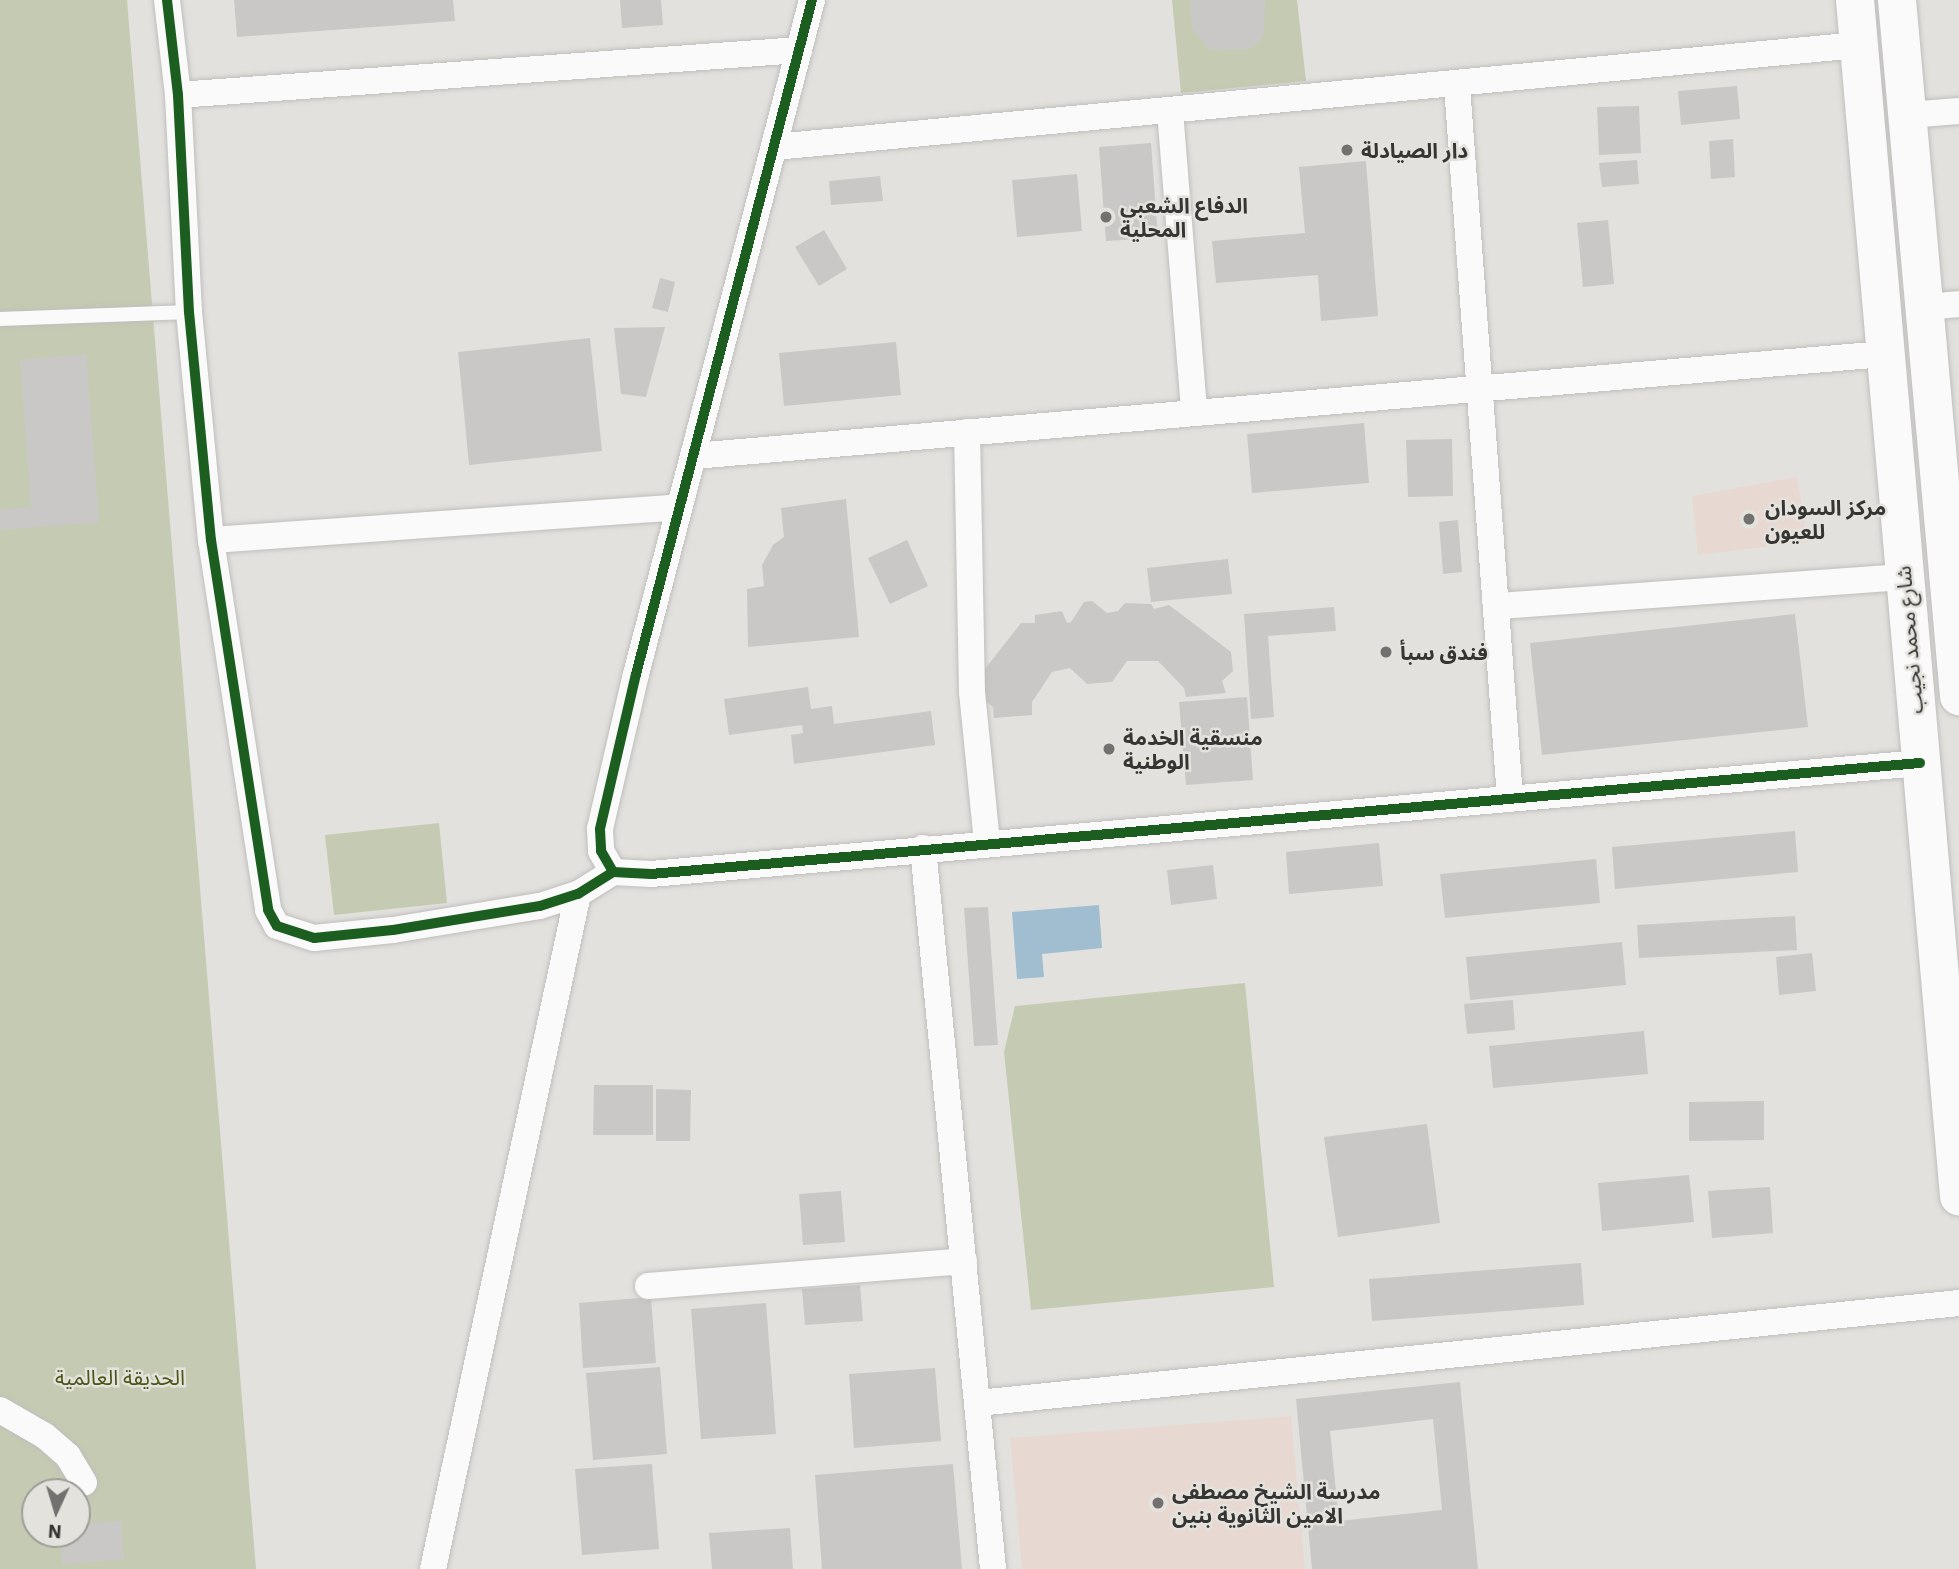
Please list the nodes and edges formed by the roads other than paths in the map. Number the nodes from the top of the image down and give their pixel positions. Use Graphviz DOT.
graph roads {
  1 [pos="167,0"];
  2 [pos="812,0"];
  3 [pos="1855,0"];
  4 [pos="1897,0"];
  5 [pos="1859,44"];
  6 [pos="799,50"];
  7 [pos="1457,86"];
  8 [pos="178,95"];
  9 [pos="1170,111"];
  10 [pos="1959,111"];
  11 [pos="1908,115"];
  12 [pos="775,147"];
  13 [pos="1942,306"];
  14 [pos="189,312"];
  15 [pos="0,319"];
  16 [pos="1883,354"];
  17 [pos="1481,386"];
  18 [pos="1194,412"];
  19 [pos="967,432"];
  20 [pos="694,456"];
  21 [pos="1950,490"];
  22 [pos="679,508"];
  23 [pos="211,540"];
  24 [pos="1904,577"];
  25 [pos="1498,606"];
  26 [pos="1958,681"];
  27 [pos="1920,763"];
  28 [pos="1510,797"];
  29 [pos="987,842"];
  30 [pos="923,848"];
  31 [pos="613,872"];
  32 [pos="578,894"];
  33 [pos="1959,1196"];
  34 [pos="964,1261"];
  35 [pos="648,1286"];
  36 [pos="1959,1303"];
  37 [pos="978,1403"];
  38 [pos="0,1410"];
  39 [pos="81,1478"];
  40 [pos="433,1569"];
  41 [pos="993,1569"];
  1 -- 8 [label="street"];
  2 -- 6 [label="street"];
  3 -- 5 [label="main road, شارع محمد نجيب"];
  4 -- 11 [label="main road"];
  5 -- 7 [label="street"];
  5 -- 16 [label="main road, شارع محمد نجيب"];
  6 -- 8 [label="street"];
  6 -- 12 [label="street"];
  7 -- 9 [label="street"];
  7 -- 17 [label="street"];
  8 -- 14 [label="street"];
  9 -- 12 [label="street"];
  9 -- 18 [label="street"];
  10 -- 11 [label="street"];
  11 -- 13 [label="main road"];
  12 -- 20 [label="street"];
  13 -- 21 [label="main road"];
  14 -- 15 [label="lane"];
  14 -- 23 [label="street"];
  16 -- 17 [label="street"];
  16 -- 24 [label="main road, شارع محمد نجيب"];
  17 -- 18 [label="street"];
  17 -- 25 [label="street"];
  18 -- 19 [label="street"];
  19 -- 20 [label="street"];
  19 -- 29 [label="street"];
  20 -- 22 [label="street"];
  21 -- 26 [label="main road"];
  22 -- 23 [label="street"];
  22 -- 31 [label="street"];
  23 -- 32 [label="street"];
  24 -- 25 [label="street"];
  24 -- 27 [label="main road, شارع محمد نجيب"];
  25 -- 28 [label="street"];
  27 -- 28 [label="street"];
  27 -- 33 [label="main road, شارع محمد نجيب"];
  28 -- 29 [label="street"];
  29 -- 30 [label="street"];
  30 -- 31 [label="street"];
  30 -- 34 [label="street"];
  31 -- 32 [label="street"];
  32 -- 40 [label="street"];
  34 -- 35 [label="street"];
  34 -- 37 [label="street"];
  36 -- 37 [label="street"];
  37 -- 41 [label="street"];
  38 -- 39 [label="street"];
}
